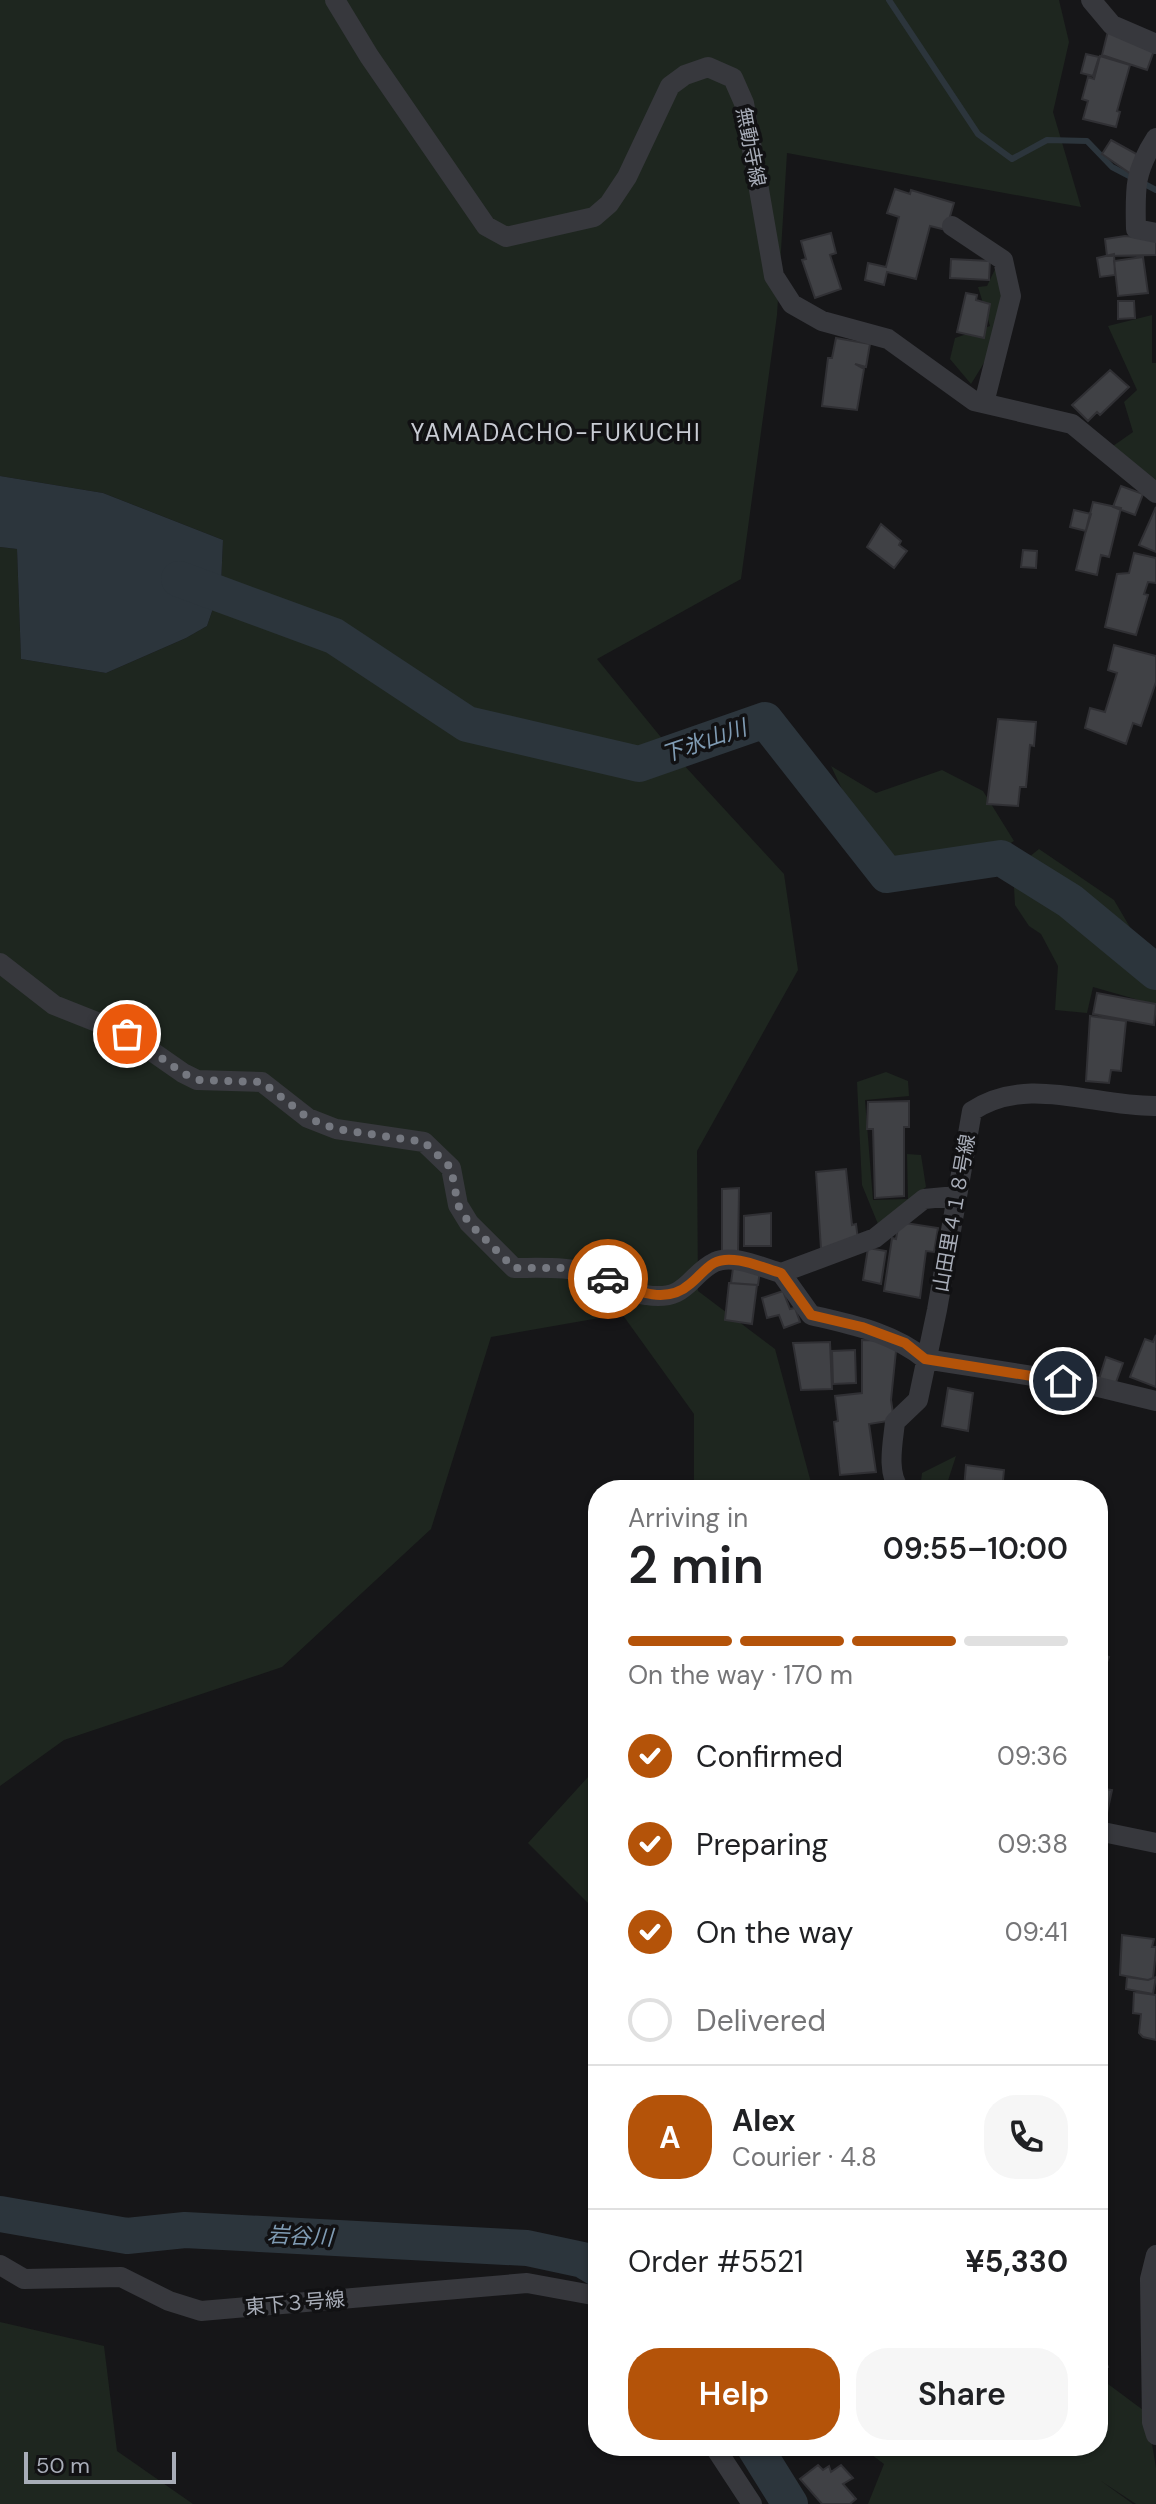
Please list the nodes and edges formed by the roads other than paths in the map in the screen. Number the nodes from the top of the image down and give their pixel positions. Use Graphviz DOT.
graph roads {
  1 [pos="335,0"];
  2 [pos="1091,0"];
  3 [pos="1156,44"];
  4 [pos="1156,138"];
  5 [pos="952,226"];
  6 [pos="1156,233"];
  7 [pos="984,403"];
  8 [pos="1156,493"];
  9 [pos="0,963"];
  10 [pos="1156,1106"];
  11 [pos="956,1196"];
  12 [pos="781,1273"];
  13 [pos="925,1359"];
  14 [pos="1156,1401"];
  15 [pos="895,1480"];
  16 [pos="1108,1833"];
  17 [pos="1156,1843"];
  18 [pos="1156,2255"];
  19 [pos="0,2265"];
  20 [pos="588,2294"];
  21 [pos="1156,2435"];
  22 [pos="721,2456"];
  23 [pos="752,2504"];
  1 -- 7 [label="street, 無動寺線"];
  2 -- 3 [label="street"];
  4 -- 6 [label="street"];
  5 -- 7 [label="street"];
  7 -- 8 [label="street, 無動寺線"];
  9 -- 12 [label="street"];
  10 -- 11 [label="street, 山田里４１８号線"];
  11 -- 12 [label="street"];
  11 -- 13 [label="street, 山田里４１８号線"];
  12 -- 13 [label="street"];
  13 -- 14 [label="street"];
  13 -- 15 [label="street, 山田里４１８号線"];
  16 -- 17 [label="street"];
  18 -- 21 [label="street"];
  19 -- 20 [label="street, 東下３号線"];
  22 -- 23 [label="street"];
}
